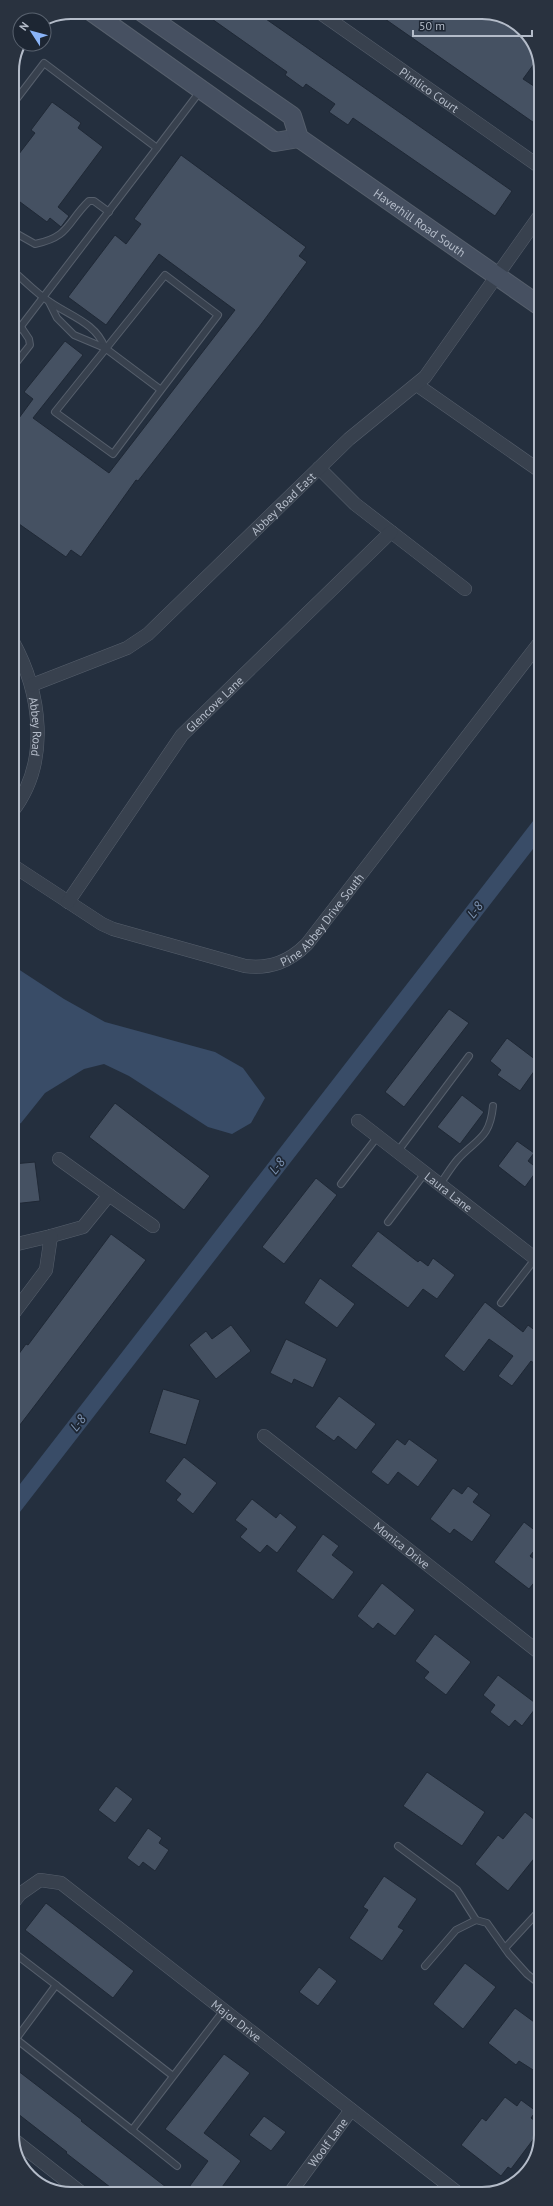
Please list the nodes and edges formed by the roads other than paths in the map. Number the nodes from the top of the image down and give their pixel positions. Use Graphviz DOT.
graph roads {
  1 [pos="102,19"];
  2 [pos="152,19"];
  3 [pos="329,19"];
  4 [pos="202,89"];
  5 [pos="19,96"];
  6 [pos="299,138"];
  7 [pos="157,148"];
  8 [pos="534,163"];
  9 [pos="109,212"];
  10 [pos="534,224"];
  11 [pos="19,235"];
  12 [pos="19,276"];
  13 [pos="497,276"];
  14 [pos="44,297"];
  15 [pos="49,302"];
  16 [pos="534,302"];
  17 [pos="20,327"];
  18 [pos="105,348"];
  19 [pos="19,359"];
  20 [pos="417,385"];
  21 [pos="161,390"];
  22 [pos="534,467"];
  23 [pos="319,468"];
  24 [pos="392,532"];
  25 [pos="465,589"];
  26 [pos="534,650"];
  27 [pos="19,652"];
  28 [pos="32,685"];
  29 [pos="19,800"];
  30 [pos="19,870"];
  31 [pos="68,902"];
  32 [pos="469,1056"];
  33 [pos="493,1106"];
  34 [pos="358,1120"];
  35 [pos="378,1136"];
  36 [pos="398,1151"];
  37 [pos="59,1159"];
  38 [pos="425,1173"];
  39 [pos="341,1184"];
  40 [pos="440,1184"];
  41 [pos="109,1195"];
  42 [pos="388,1222"];
  43 [pos="153,1226"];
  44 [pos="51,1236"];
  45 [pos="19,1244"];
  46 [pos="534,1258"];
  47 [pos="534,1266"];
  48 [pos="501,1303"];
  49 [pos="19,1306"];
  50 [pos="264,1436"];
  51 [pos="534,1648"];
  52 [pos="398,1846"];
  53 [pos="19,1895"];
  54 [pos="534,1917"];
  55 [pos="476,1920"];
  56 [pos="505,1948"];
  57 [pos="19,1957"];
  58 [pos="425,1966"];
  59 [pos="534,1980"];
  60 [pos="56,1985"];
  61 [pos="224,2010"];
  62 [pos="19,2035"];
  63 [pos="19,2041"];
  64 [pos="173,2076"];
  65 [pos="351,2110"];
  66 [pos="132,2130"];
  67 [pos="20,2143"];
  68 [pos="177,2166"];
  69 [pos="73,2187"];
  70 [pos="294,2187"];
  71 [pos="450,2187"];
  1 -- 4 [label="street"];
  2 -- 6 [label="street"];
  3 -- 8 [label="street, Pimlico Court"];
  4 -- 6 [label="street"];
  4 -- 7 [label="lane"];
  5 -- 7 [label="lane"];
  6 -- 13 [label="street, Haverhill Road South"];
  7 -- 9 [label="lane"];
  9 -- 11 [label="lane"];
  9 -- 14 [label="lane"];
  10 -- 13 [label="street, Abbey Road East"];
  12 -- 14 [label="lane"];
  13 -- 16 [label="street, Haverhill Road South"];
  13 -- 20 [label="street, Abbey Road East"];
  14 -- 15 [label="lane"];
  14 -- 17 [label="lane"];
  15 -- 18 [label="lane"];
  15 -- 18 [label="lane"];
  17 -- 19 [label="lane"];
  18 -- 21 [label="lane"];
  18 -- 21 [label="lane"];
  18 -- 21 [label="lane"];
  20 -- 22 [label="street"];
  20 -- 23 [label="street, Abbey Road East"];
  23 -- 24 [label="street"];
  23 -- 28 [label="street, Abbey Road East"];
  24 -- 25 [label="street"];
  24 -- 31 [label="street, Glencove Lane"];
  26 -- 31 [label="street, Pine Abbey Drive South"];
  27 -- 28 [label="street, Abbey Road"];
  28 -- 29 [label="street, Abbey Road"];
  30 -- 31 [label="street, Pine Abbey Drive South"];
  32 -- 36 [label="lane"];
  33 -- 40 [label="lane"];
  34 -- 35 [label="street, Laura Lane"];
  35 -- 36 [label="street, Laura Lane"];
  35 -- 39 [label="lane"];
  36 -- 38 [label="street, Laura Lane"];
  37 -- 41 [label="street"];
  38 -- 40 [label="street, Laura Lane"];
  38 -- 42 [label="lane"];
  40 -- 46 [label="street, Laura Lane"];
  41 -- 43 [label="street"];
  41 -- 44 [label="street"];
  44 -- 45 [label="street"];
  44 -- 49 [label="street"];
  47 -- 48 [label="lane"];
  50 -- 51 [label="street, Monica Drive"];
  52 -- 55 [label="lane"];
  53 -- 61 [label="street, Major Drive"];
  54 -- 56 [label="lane"];
  55 -- 56 [label="lane"];
  55 -- 58 [label="lane"];
  56 -- 59 [label="lane"];
  57 -- 60 [label="lane"];
  60 -- 62 [label="lane"];
  60 -- 64 [label="lane"];
  61 -- 64 [label="lane"];
  61 -- 65 [label="street, Major Drive"];
  63 -- 66 [label="lane"];
  64 -- 66 [label="lane"];
  65 -- 70 [label="street, Woolf Lane"];
  65 -- 71 [label="street, Major Drive"];
  66 -- 68 [label="lane"];
  67 -- 69 [label="street"];
}
